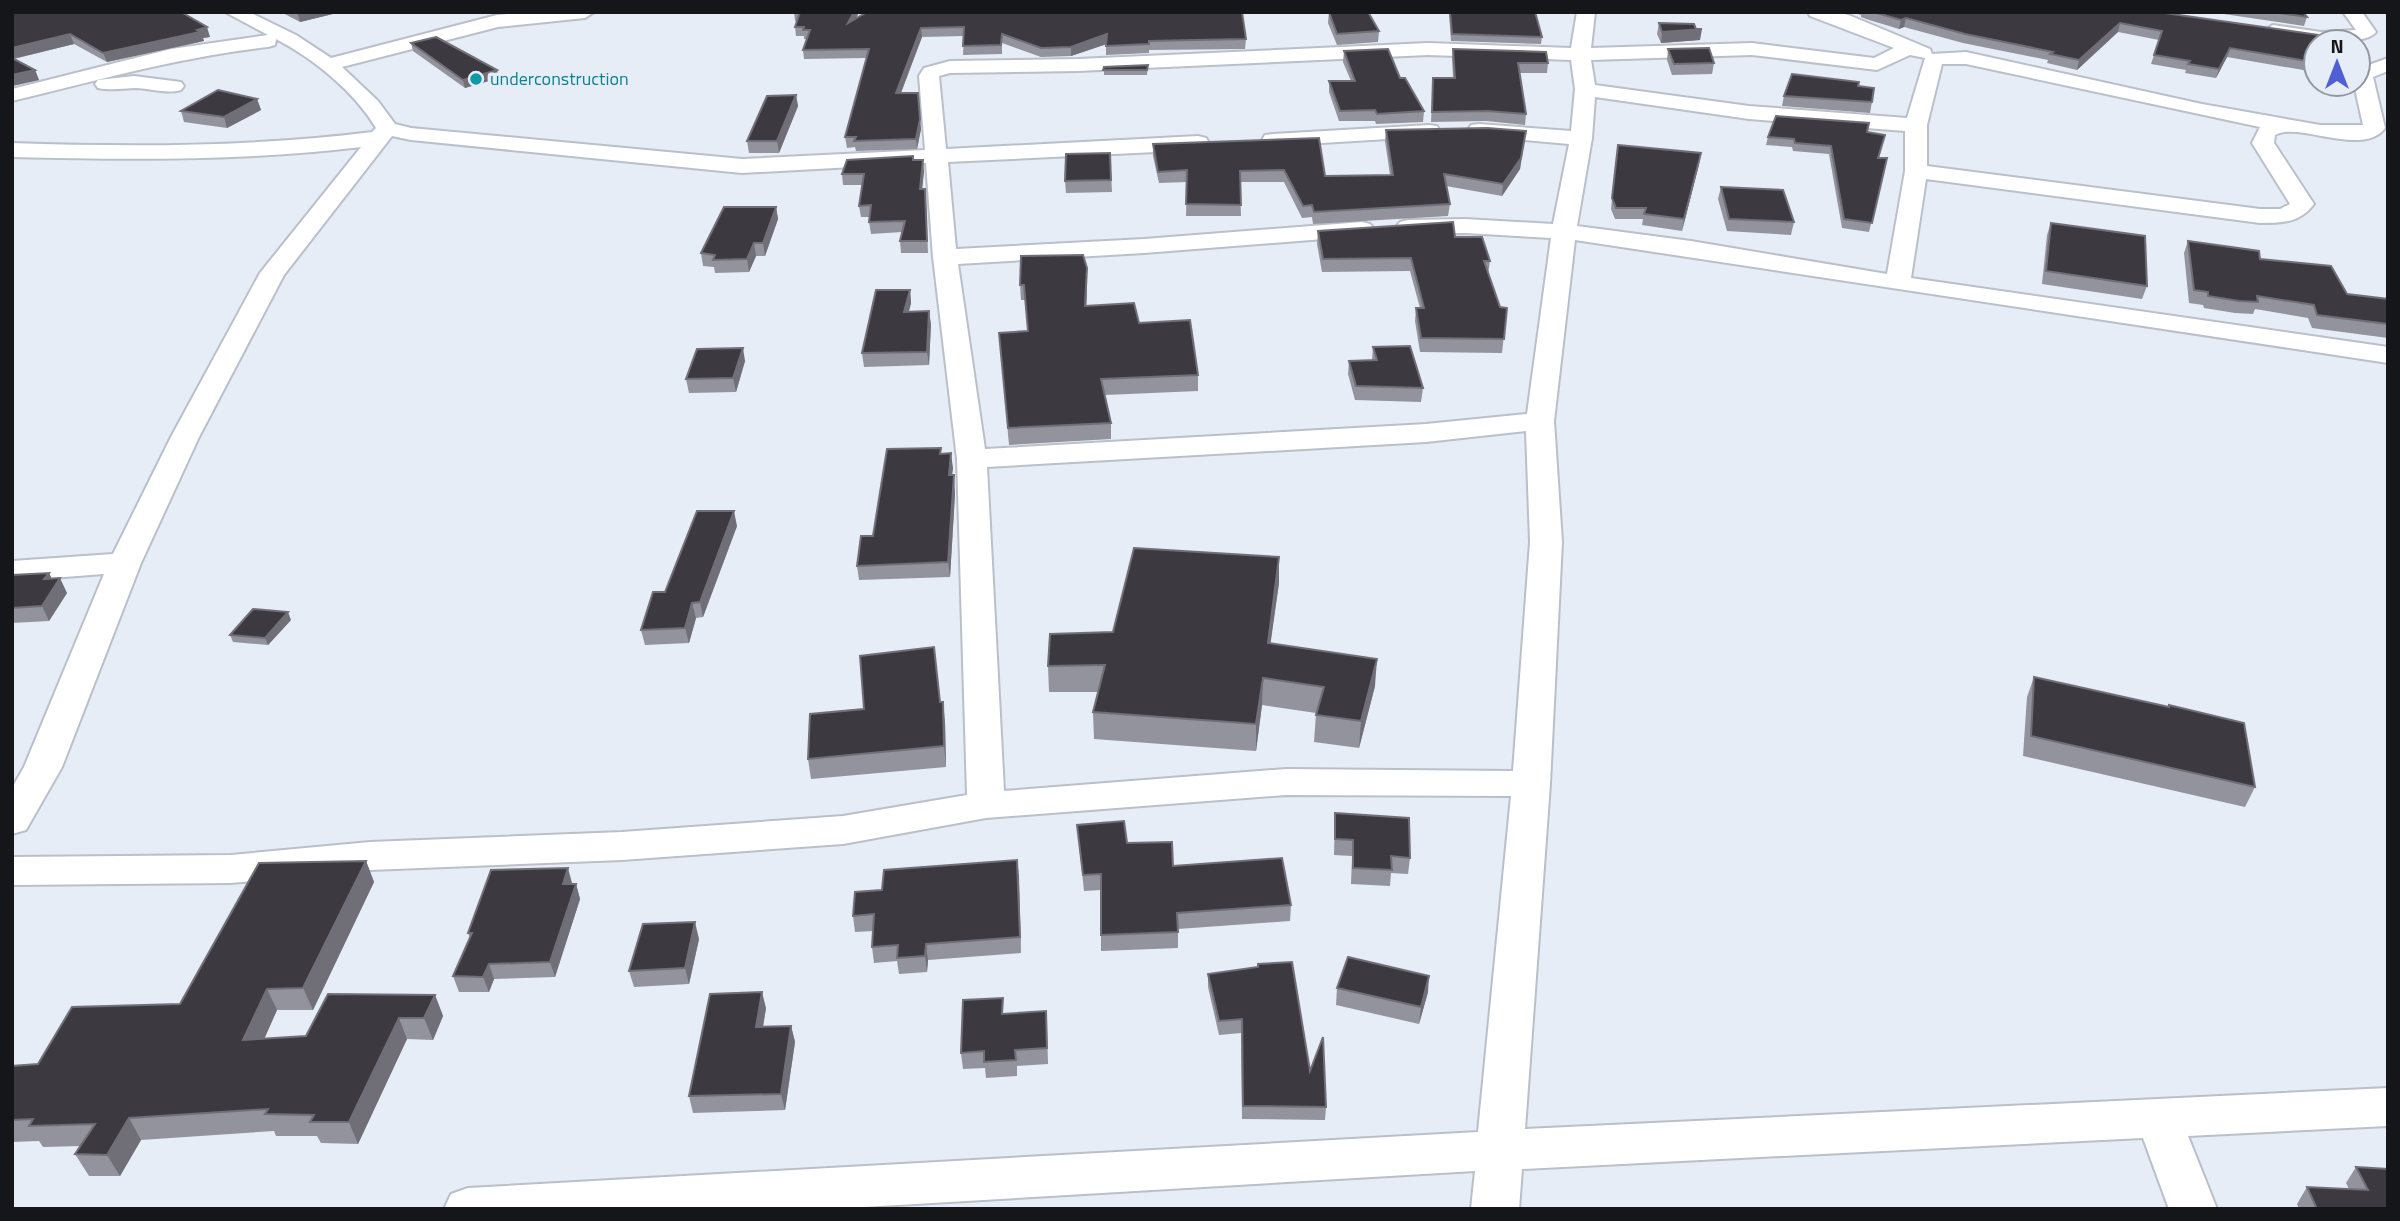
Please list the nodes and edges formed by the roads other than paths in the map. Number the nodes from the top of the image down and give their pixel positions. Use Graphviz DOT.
graph roads {
  1 [pos="234,12"];
  2 [pos="471,12"];
  3 [pos="585,12"];
  4 [pos="1817,12"];
  5 [pos="2352,12"];
  6 [pos="1578,15"];
  7 [pos="497,21"];
  8 [pos="2364,28"];
  9 [pos="2257,29"];
  10 [pos="2302,34"];
  11 [pos="268,41"];
  12 [pos="1908,48"];
  13 [pos="2372,49"];
  14 [pos="1580,54"];
  15 [pos="1938,58"];
  16 [pos="2388,63"];
  17 [pos="327,65"];
  18 [pos="174,86"];
  19 [pos="1585,89"];
  20 [pos="21,92"];
  21 [pos="2283,124"];
  22 [pos="1916,125"];
  23 [pos="383,133"];
  24 [pos="1581,138"];
  25 [pos="1255,140"];
  26 [pos="1213,143"];
  27 [pos="12,150"];
  28 [pos="937,157"];
  29 [pos="1916,171"];
  30 [pos="1564,230"];
  31 [pos="945,257"];
  32 [pos="1898,284"];
  33 [pos="2388,355"];
  34 [pos="1539,421"];
  35 [pos="972,459"];
  36 [pos="12,560"];
  37 [pos="125,563"];
  38 [pos="50,568"];
  39 [pos="12,571"];
  40 [pos="1531,784"];
  41 [pos="986,805"];
  42 [pos="12,821"];
  43 [pos="12,871"];
  44 [pos="2388,1107"];
  45 [pos="2158,1118"];
  46 [pos="1501,1150"];
  47 [pos="804,1199"];
  48 [pos="468,1209"];
  49 [pos="1495,1209"];
  50 [pos="2193,1209"];
  1 -- 17 [label="street"];
  2 -- 7 [label="street"];
  3 -- 7 [label="street"];
  4 -- 12 [label="street"];
  5 -- 8 [label="street"];
  6 -- 14 [label="street"];
  7 -- 17 [label="street"];
  9 -- 10 [label="street"];
  11 -- 20 [label="street"];
  12 -- 14 [label="street"];
  12 -- 15 [label="street"];
  13 -- 16 [label="street"];
  14 -- 19 [label="street"];
  14 -- 28 [label="street"];
  15 -- 21 [label="street"];
  15 -- 22 [label="street"];
  16 -- 21 [label="street"];
  17 -- 23 [label="street"];
  18 -- 20 [label="street"];
  19 -- 22 [label="street"];
  19 -- 24 [label="street"];
  21 -- 29 [label="street"];
  22 -- 29 [label="street"];
  23 -- 27 [label="street"];
  23 -- 28 [label="street"];
  23 -- 37 [label="street"];
  24 -- 25 [label="street"];
  24 -- 30 [label="street"];
  26 -- 28 [label="street"];
  28 -- 31 [label="street"];
  29 -- 32 [label="street"];
  30 -- 31 [label="street"];
  30 -- 32 [label="street"];
  30 -- 34 [label="street"];
  31 -- 35 [label="street"];
  32 -- 33 [label="street"];
  34 -- 35 [label="street"];
  34 -- 40 [label="street"];
  35 -- 41 [label="street"];
  36 -- 38 [label="street"];
  37 -- 38 [label="street"];
  37 -- 42 [label="street"];
  38 -- 39 [label="street"];
  40 -- 41 [label="street"];
  40 -- 46 [label="street"];
  41 -- 43 [label="street"];
  44 -- 45 [label="street"];
  45 -- 46 [label="street"];
  45 -- 50 [label="street"];
  46 -- 47 [label="street"];
  46 -- 49 [label="street"];
  47 -- 48 [label="street"];
}
